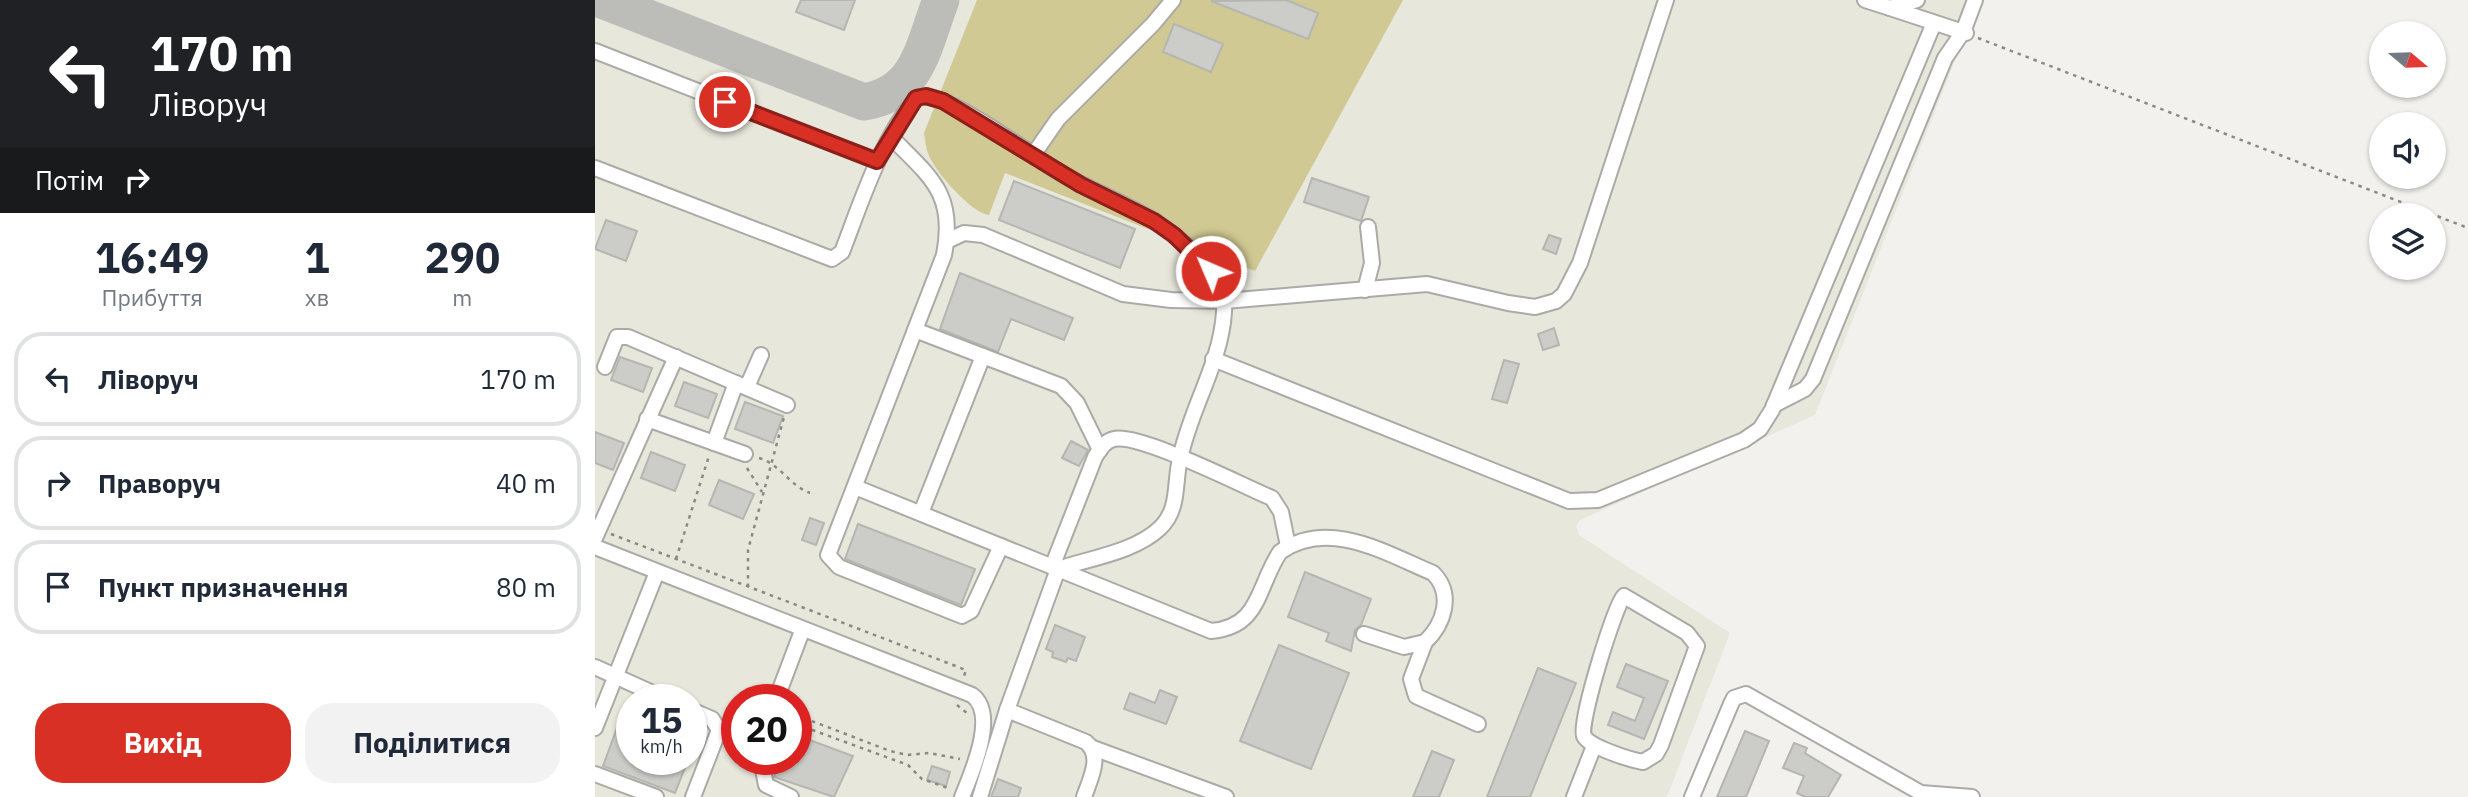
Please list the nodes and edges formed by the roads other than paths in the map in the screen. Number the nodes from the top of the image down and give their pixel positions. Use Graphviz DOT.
graph roads {
  1 [pos="1173,0"];
  2 [pos="1666,0"];
  3 [pos="1865,0"];
  4 [pos="1917,0"];
  5 [pos="1975,0"];
  6 [pos="1890,8"];
  7 [pos="1934,23"];
  8 [pos="1964,33"];
  9 [pos="595,51"];
  10 [pos="891,137"];
  11 [pos="1033,155"];
  12 [pos="877,161"];
  13 [pos="595,169"];
  14 [pos="1368,227"];
  15 [pos="947,241"];
  16 [pos="1365,289"];
  17 [pos="1225,301"];
  18 [pos="915,330"];
  19 [pos="761,355"];
  20 [pos="983,356"];
  21 [pos="675,357"];
  22 [pos="1213,359"];
  23 [pos="605,367"];
  24 [pos="741,385"];
  25 [pos="787,405"];
  26 [pos="1774,405"];
  27 [pos="647,419"];
  28 [pos="714,443"];
  29 [pos="1100,450"];
  30 [pos="741,452"];
  31 [pos="1180,458"];
  32 [pos="855,486"];
  33 [pos="921,513"];
  34 [pos="597,534"];
  35 [pos="1001,546"];
  36 [pos="1289,546"];
  37 [pos="595,547"];
  38 [pos="1055,568"];
  39 [pos="657,572"];
  40 [pos="802,631"];
  41 [pos="1364,634"];
  42 [pos="1425,642"];
  43 [pos="595,667"];
  44 [pos="614,676"];
  45 [pos="632,684"];
  46 [pos="782,684"];
  47 [pos="1007,710"];
  48 [pos="707,717"];
  49 [pos="1478,724"];
  50 [pos="595,728"];
  51 [pos="979,743"];
  52 [pos="1594,746"];
  53 [pos="1093,748"];
  54 [pos="707,761"];
  55 [pos="595,774"];
  56 [pos="702,775"];
  57 [pos="764,775"];
  58 [pos="656,797"];
  59 [pos="693,797"];
  60 [pos="791,797"];
  61 [pos="954,797"];
  62 [pos="962,797"];
  63 [pos="980,797"];
  64 [pos="1084,797"];
  65 [pos="1226,797"];
  66 [pos="1574,797"];
  67 [pos="1692,797"];
  68 [pos="1972,797"];
  1 -- 11 [label="lane"];
  2 -- 16 [label="lane"];
  3 -- 6 [label="lane"];
  4 -- 6 [label="lane"];
  5 -- 8 [label="lane"];
  6 -- 7 [label="lane"];
  7 -- 8 [label="lane"];
  7 -- 26 [label="lane"];
  8 -- 26 [label="lane"];
  9 -- 12 [label="lane"];
  10 -- 11 [label="lane"];
  10 -- 12 [label="lane"];
  10 -- 15 [label="lane"];
  11 -- 17 [label="lane"];
  12 -- 13 [label="lane"];
  14 -- 16 [label="lane"];
  15 -- 17 [label="lane"];
  15 -- 18 [label="lane"];
  16 -- 17 [label="lane"];
  17 -- 22 [label="lane"];
  18 -- 20 [label="lane"];
  18 -- 32 [label="lane"];
  19 -- 24 [label="lane"];
  20 -- 29 [label="lane"];
  20 -- 33 [label="lane"];
  21 -- 23 [label="lane"];
  21 -- 24 [label="lane"];
  21 -- 27 [label="lane"];
  22 -- 26 [label="lane"];
  22 -- 31 [label="lane"];
  24 -- 25 [label="lane"];
  24 -- 28 [label="lane"];
  27 -- 28 [label="lane"];
  27 -- 34 [label="lane"];
  28 -- 30 [label="lane"];
  29 -- 31 [label="lane"];
  29 -- 38 [label="lane"];
  31 -- 36 [label="lane"];
  31 -- 38 [label="lane"];
  32 -- 33 [label="lane"];
  32 -- 35 [label="lane"];
  33 -- 35 [label="lane"];
  35 -- 38 [label="lane"];
  36 -- 38 [label="lane"];
  36 -- 42 [label="lane"];
  37 -- 39 [label="lane"];
  38 -- 47 [label="lane"];
  39 -- 40 [label="lane"];
  39 -- 44 [label="lane"];
  40 -- 46 [label="lane"];
  40 -- 51 [label="lane"];
  41 -- 42 [label="lane"];
  42 -- 49 [label="lane"];
  43 -- 44 [label="lane"];
  44 -- 45 [label="lane"];
  44 -- 50 [label="lane"];
  47 -- 53 [label="lane"];
  47 -- 63 [label="lane"];
  48 -- 54 [label="lane"];
  51 -- 61 [label="lane"];
  51 -- 62 [label="lane"];
  52 -- 52 [label="lane"];
  52 -- 66 [label="lane"];
  53 -- 64 [label="lane"];
  53 -- 65 [label="lane"];
  55 -- 58 [label="lane"];
  56 -- 59 [label="lane"];
  57 -- 60 [label="lane"];
  67 -- 68 [label="lane"];
}
